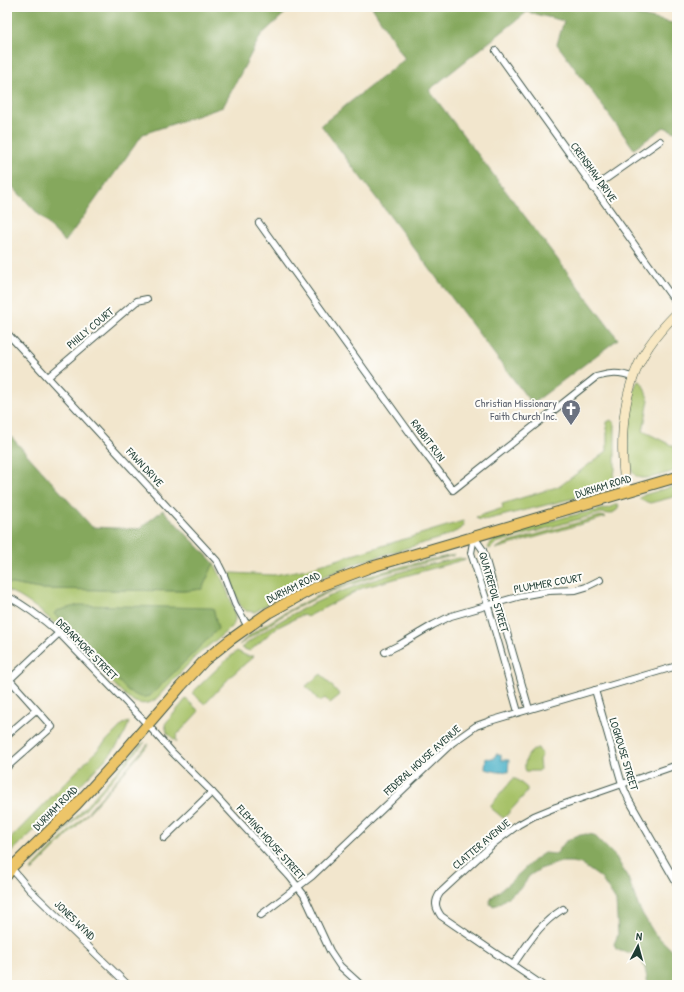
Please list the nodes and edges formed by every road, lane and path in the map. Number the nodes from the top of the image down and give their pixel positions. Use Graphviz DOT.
graph roads {
  1 [pos="496,51"];
  2 [pos="660,141"];
  3 [pos="593,188"];
  4 [pos="259,223"];
  5 [pos="147,299"];
  6 [pos="677,304"];
  7 [pos="677,313"];
  8 [pos="7,334"];
  9 [pos="48,376"];
  10 [pos="634,378"];
  11 [pos="677,477"];
  12 [pos="626,491"];
  13 [pos="474,537"];
  14 [pos="600,580"];
  15 [pos="7,596"];
  16 [pos="498,602"];
  17 [pos="487,605"];
  18 [pos="248,627"];
  19 [pos="59,633"];
  20 [pos="385,652"];
  21 [pos="677,666"];
  22 [pos="8,681"];
  23 [pos="595,690"];
  24 [pos="529,709"];
  25 [pos="36,710"];
  26 [pos="518,712"];
  27 [pos="147,724"];
  28 [pos="7,735"];
  29 [pos="677,765"];
  30 [pos="7,767"];
  31 [pos="622,784"];
  32 [pos="212,792"];
  33 [pos="164,838"];
  34 [pos="8,868"];
  35 [pos="674,872"];
  36 [pos="677,884"];
  37 [pos="298,886"];
  38 [pos="563,909"];
  39 [pos="261,915"];
  40 [pos="513,965"];
  41 [pos="128,985"];
  42 [pos="361,985"];
  43 [pos="542,985"];
  1 -- 3 [label="street, CRENSHAW DRIVE"];
  2 -- 3 [label="street"];
  3 -- 6 [label="street, CRENSHAW DRIVE"];
  4 -- 10 [label="street, RABBIT RUN"];
  5 -- 9 [label="street, PHILLY COURT"];
  7 -- 10 [label="street"];
  8 -- 9 [label="street, FAWN DRIVE"];
  9 -- 18 [label="street, FAWN DRIVE"];
  10 -- 12 [label="street"];
  11 -- 12 [label="main road, DURHAM ROAD"];
  12 -- 13 [label="main road, DURHAM ROAD"];
  13 -- 16 [label="street, QUATREFOIL STREET"];
  13 -- 17 [label="street, QUATREFOIL STREET"];
  13 -- 18 [label="main road, DURHAM ROAD"];
  14 -- 16 [label="street, PLUMMER COURT"];
  15 -- 19 [label="street, DEBARMORE STREET"];
  16 -- 17 [label="street, PLUMMER COURT"];
  16 -- 24 [label="street, QUATREFOIL STREET"];
  17 -- 20 [label="street, PLUMMER COURT"];
  17 -- 26 [label="street, QUATREFOIL STREET"];
  18 -- 27 [label="main road, DURHAM ROAD"];
  19 -- 22 [label="street"];
  19 -- 27 [label="street, DEBARMORE STREET"];
  21 -- 23 [label="street, FEDERAL HOUSE AVENUE"];
  22 -- 25 [label="street"];
  23 -- 24 [label="street, FEDERAL HOUSE AVENUE"];
  23 -- 31 [label="street, LOGHOUSE STREET"];
  24 -- 26 [label="street, FEDERAL HOUSE AVENUE"];
  25 -- 28 [label="street"];
  25 -- 30 [label="street"];
  26 -- 37 [label="street, FEDERAL HOUSE AVENUE"];
  27 -- 32 [label="street, FLEMING HOUSE STREET"];
  27 -- 34 [label="main road, DURHAM ROAD"];
  29 -- 31 [label="street, CLATTER AVENUE"];
  31 -- 35 [label="street, LOGHOUSE STREET"];
  31 -- 40 [label="street, CLATTER AVENUE"];
  32 -- 33 [label="street"];
  32 -- 37 [label="street, FLEMING HOUSE STREET"];
  34 -- 41 [label="street, JONES WYND"];
  35 -- 36 [label="street, LOGHOUSE STREET"];
  37 -- 39 [label="street, FEDERAL HOUSE AVENUE"];
  37 -- 42 [label="street, FLEMING HOUSE STREET"];
  38 -- 40 [label="street"];
  40 -- 43 [label="street, CLATTER AVENUE"];
}
